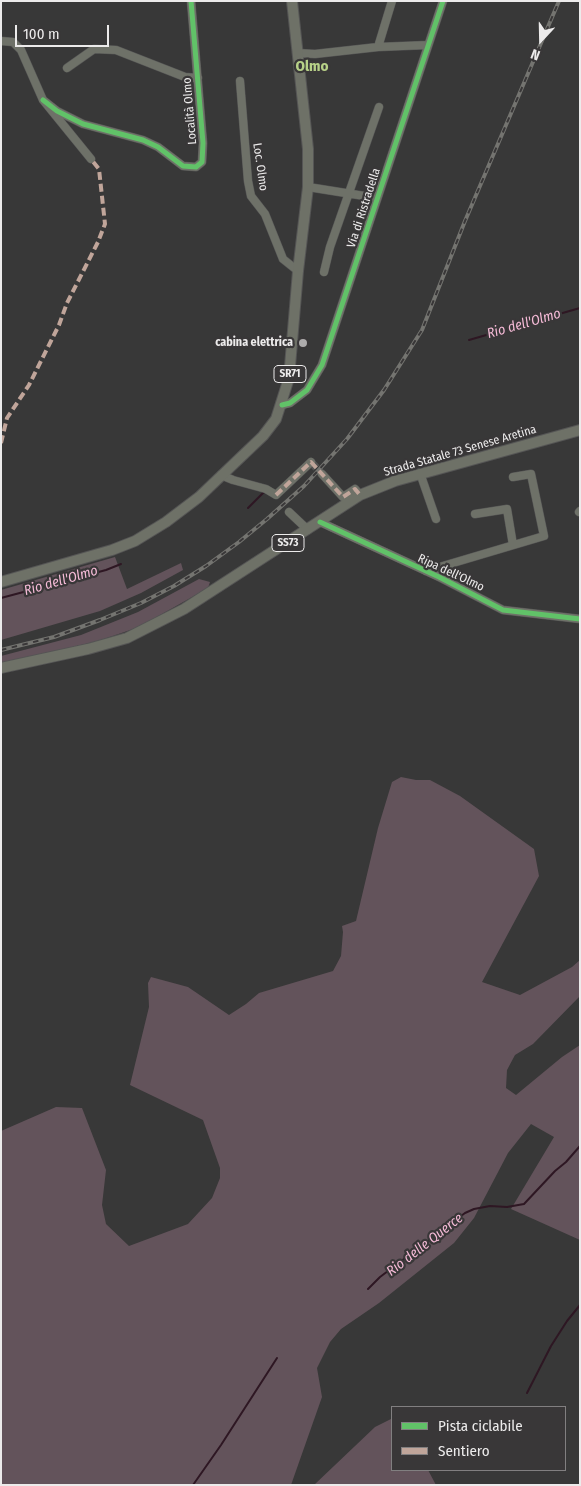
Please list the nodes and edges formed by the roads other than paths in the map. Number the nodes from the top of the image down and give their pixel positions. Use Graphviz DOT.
graph roads {
  1 [pos="191,1"];
  2 [pos="292,1"];
  3 [pos="392,1"];
  4 [pos="443,1"];
  5 [pos="1,41"];
  6 [pos="428,45"];
  7 [pos="378,47"];
  8 [pos="297,53"];
  9 [pos="67,68"];
  10 [pos="198,78"];
  11 [pos="240,81"];
  12 [pos="43,100"];
  13 [pos="379,107"];
  14 [pos="92,159"];
  15 [pos="308,187"];
  16 [pos="350,194"];
  17 [pos="378,198"];
  18 [pos="298,271"];
  19 [pos="324,272"];
  20 [pos="282,405"];
  21 [pos="580,430"];
  22 [pos="311,462"];
  23 [pos="420,473"];
  24 [pos="322,474"];
  25 [pos="221,475"];
  26 [pos="514,477"];
  27 [pos="360,496"];
  28 [pos="289,512"];
  29 [pos="475,514"];
  30 [pos="436,519"];
  31 [pos="320,522"];
  32 [pos="308,530"];
  33 [pos="513,545"];
  34 [pos="426,571"];
  35 [pos="1,582"];
  36 [pos="580,619"];
  37 [pos="1,668"];
  1 -- 10 [label="street, Località Olmo"];
  2 -- 8 [label="main road, SR71"];
  3 -- 7 [label="street"];
  4 -- 6 [label="street, Via di Ristradella"];
  5 -- 12 [label="street"];
  6 -- 7 [label="street"];
  6 -- 17 [label="street, Via di Ristradella"];
  7 -- 8 [label="street"];
  8 -- 15 [label="main road, SR71"];
  9 -- 10 [label="street"];
  10 -- 12 [label="street, Località Olmo"];
  11 -- 18 [label="street, Loc. Olmo"];
  12 -- 14 [label="street"];
  13 -- 16 [label="street"];
  15 -- 16 [label="street"];
  15 -- 18 [label="main road, SR71"];
  16 -- 17 [label="street"];
  16 -- 19 [label="street"];
  17 -- 20 [label="street, Via di Ristradella"];
  18 -- 20 [label="main road, SR71"];
  20 -- 25 [label="main road, SR71"];
  21 -- 23 [label="main road, Strada Statale 73 Senese Aretina / SS73"];
  22 -- 25 [label="street"];
  23 -- 27 [label="main road, Strada Statale 73 Senese Aretina / SS73"];
  23 -- 30 [label="street"];
  24 -- 27 [label="street"];
  25 -- 35 [label="main road, SR71"];
  26 -- 33 [label="street, Ripa dell'Olmo"];
  27 -- 31 [label="main road, Strada Statale 73 Senese Aretina / SS73"];
  28 -- 32 [label="street"];
  29 -- 33 [label="street"];
  31 -- 32 [label="main road, Strada Statale 73 Senese Aretina / SS73"];
  31 -- 34 [label="street, Ripa dell'Olmo"];
  32 -- 37 [label="main road, Strada Statale 73 Senese Aretina / SS73"];
  33 -- 34 [label="street, Ripa dell'Olmo"];
  34 -- 36 [label="street, Ripa dell'Olmo"];
}
